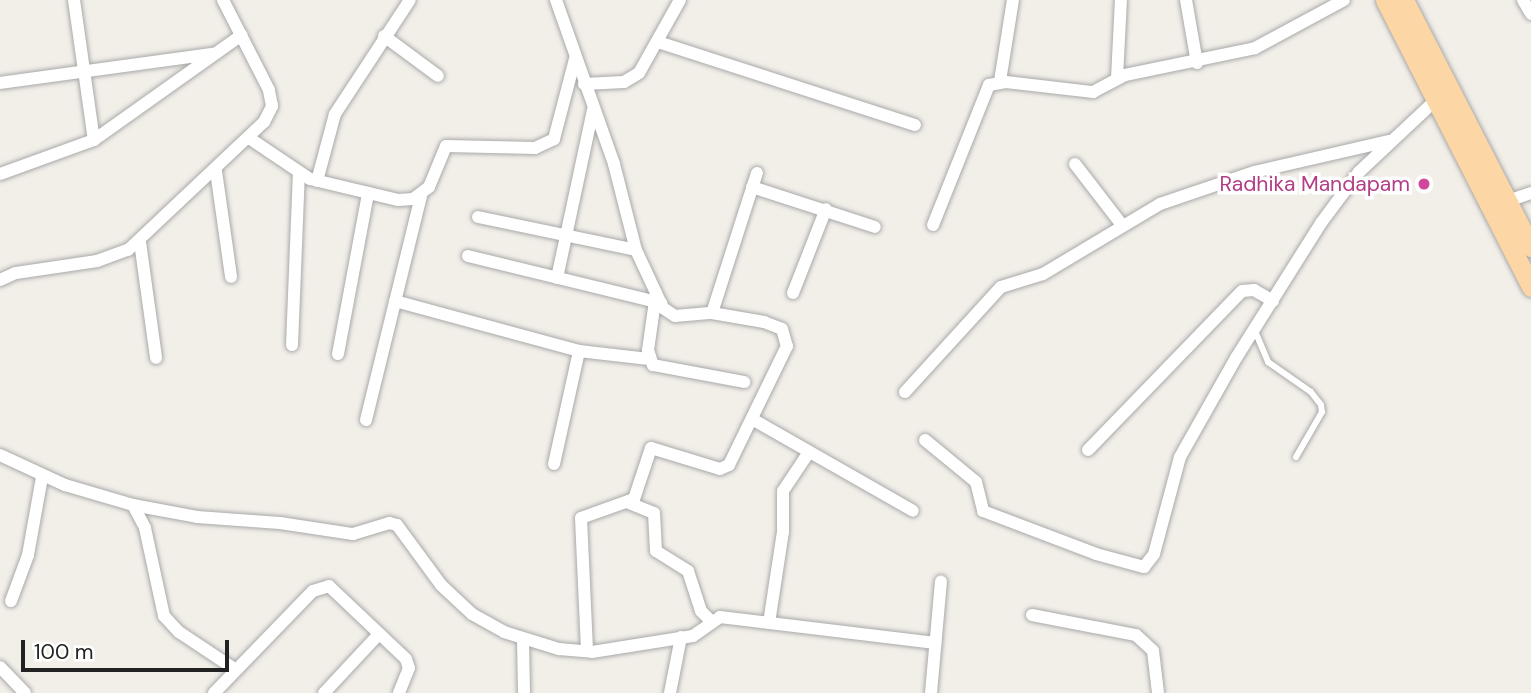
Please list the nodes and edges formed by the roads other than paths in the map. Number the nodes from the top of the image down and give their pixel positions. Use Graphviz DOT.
graph roads {
  1 [pos="74,0"];
  2 [pos="223,0"];
  3 [pos="410,0"];
  4 [pos="556,0"];
  5 [pos="680,0"];
  6 [pos="1013,0"];
  7 [pos="1121,0"];
  8 [pos="1186,0"];
  9 [pos="1344,0"];
  10 [pos="1385,0"];
  11 [pos="1404,0"];
  12 [pos="1523,0"];
  13 [pos="1531,15"];
  14 [pos="242,35"];
  15 [pos="384,36"];
  16 [pos="659,42"];
  17 [pos="217,54"];
  18 [pos="575,59"];
  19 [pos="1197,63"];
  20 [pos="83,71"];
  21 [pos="438,76"];
  22 [pos="1117,78"];
  23 [pos="1000,82"];
  24 [pos="0,83"];
  25 [pos="584,84"];
  26 [pos="1435,101"];
  27 [pos="593,109"];
  28 [pos="915,125"];
  29 [pos="249,138"];
  30 [pos="94,140"];
  31 [pos="1390,141"];
  32 [pos="1075,164"];
  33 [pos="216,171"];
  34 [pos="757,173"];
  35 [pos="0,174"];
  36 [pos="299,174"];
  37 [pos="317,181"];
  38 [pos="752,187"];
  39 [pos="368,192"];
  40 [pos="1531,193"];
  41 [pos="421,195"];
  42 [pos="1499,204"];
  43 [pos="826,209"];
  44 [pos="478,217"];
  45 [pos="933,225"];
  46 [pos="1122,225"];
  47 [pos="875,227"];
  48 [pos="565,235"];
  49 [pos="140,242"];
  50 [pos="1531,247"];
  51 [pos="636,250"];
  52 [pos="468,256"];
  53 [pos="231,277"];
  54 [pos="557,278"];
  55 [pos="0,280"];
  56 [pos="1531,288"];
  57 [pos="793,293"];
  58 [pos="1273,300"];
  59 [pos="396,301"];
  60 [pos="658,302"];
  61 [pos="712,313"];
  62 [pos="1255,330"];
  63 [pos="292,345"];
  64 [pos="579,351"];
  65 [pos="338,354"];
  66 [pos="156,358"];
  67 [pos="649,359"];
  68 [pos="744,382"];
  69 [pos="905,392"];
  70 [pos="752,419"];
  71 [pos="366,420"];
  72 [pos="925,440"];
  73 [pos="1088,450"];
  74 [pos="809,452"];
  75 [pos="0,456"];
  76 [pos="1296,457"];
  77 [pos="554,464"];
  78 [pos="42,477"];
  79 [pos="629,503"];
  80 [pos="134,505"];
  81 [pos="913,511"];
  82 [pos="941,581"];
  83 [pos="11,601"];
  84 [pos="1031,615"];
  85 [pos="711,621"];
  86 [pos="769,622"];
  87 [pos="378,635"];
  88 [pos="681,638"];
  89 [pos="523,640"];
  90 [pos="936,643"];
  91 [pos="587,651"];
  92 [pos="233,668"];
  93 [pos="1,670"];
  94 [pos="25,693"];
  95 [pos="214,693"];
  96 [pos="324,693"];
  97 [pos="399,693"];
  98 [pos="523,693"];
  99 [pos="670,693"];
  100 [pos="931,693"];
  101 [pos="1158,693"];
  1 -- 20 [label="street"];
  2 -- 14 [label="street"];
  3 -- 15 [label="street"];
  4 -- 18 [label="street"];
  5 -- 16 [label="street"];
  6 -- 23 [label="street"];
  7 -- 22 [label="street"];
  8 -- 19 [label="street"];
  9 -- 19 [label="street"];
  10 -- 26 [label="main road"];
  11 -- 42 [label="main road"];
  12 -- 13 [label="street"];
  14 -- 17 [label="street"];
  14 -- 29 [label="street"];
  15 -- 21 [label="street"];
  15 -- 37 [label="street"];
  16 -- 25 [label="street"];
  16 -- 28 [label="street"];
  17 -- 20 [label="street"];
  17 -- 30 [label="street"];
  18 -- 25 [label="street"];
  18 -- 41 [label="street"];
  19 -- 22 [label="street"];
  20 -- 24 [label="street"];
  20 -- 30 [label="street"];
  22 -- 23 [label="street"];
  23 -- 45 [label="street"];
  25 -- 27 [label="street"];
  26 -- 31 [label="street"];
  26 -- 42 [label="main road"];
  27 -- 48 [label="street"];
  27 -- 51 [label="street"];
  29 -- 33 [label="street"];
  29 -- 36 [label="street"];
  30 -- 35 [label="street"];
  31 -- 46 [label="street"];
  31 -- 58 [label="street"];
  32 -- 46 [label="street"];
  33 -- 49 [label="street"];
  33 -- 53 [label="street"];
  34 -- 38 [label="street"];
  36 -- 37 [label="street"];
  36 -- 63 [label="street"];
  37 -- 39 [label="street"];
  38 -- 43 [label="street"];
  38 -- 61 [label="street"];
  39 -- 41 [label="street"];
  39 -- 65 [label="street"];
  40 -- 42 [label="street"];
  41 -- 59 [label="street"];
  42 -- 50 [label="main road"];
  42 -- 56 [label="main road"];
  43 -- 47 [label="street"];
  43 -- 57 [label="street"];
  44 -- 48 [label="street"];
  46 -- 69 [label="street"];
  48 -- 51 [label="street"];
  48 -- 54 [label="street"];
  49 -- 55 [label="street"];
  49 -- 66 [label="street"];
  51 -- 60 [label="street"];
  52 -- 54 [label="street"];
  54 -- 60 [label="street"];
  58 -- 62 [label="street"];
  58 -- 73 [label="street"];
  59 -- 64 [label="street"];
  59 -- 71 [label="street"];
  60 -- 61 [label="street"];
  60 -- 67 [label="street"];
  61 -- 70 [label="street"];
  62 -- 72 [label="street"];
  62 -- 76 [label="lane"];
  64 -- 67 [label="street"];
  64 -- 77 [label="street"];
  67 -- 68 [label="street"];
  70 -- 74 [label="street"];
  70 -- 79 [label="street"];
  74 -- 81 [label="street"];
  74 -- 86 [label="street"];
  75 -- 78 [label="street"];
  78 -- 80 [label="street"];
  78 -- 83 [label="street"];
  79 -- 85 [label="street"];
  79 -- 91 [label="street"];
  80 -- 89 [label="street"];
  80 -- 92 [label="street"];
  82 -- 90 [label="street"];
  84 -- 101 [label="street"];
  85 -- 86 [label="street"];
  85 -- 88 [label="street"];
  86 -- 90 [label="street"];
  87 -- 92 [label="street"];
  87 -- 96 [label="street"];
  87 -- 97 [label="street"];
  88 -- 91 [label="street"];
  88 -- 99 [label="street"];
  89 -- 91 [label="street"];
  89 -- 98 [label="street"];
  90 -- 100 [label="street"];
  92 -- 95 [label="street"];
  93 -- 94 [label="street"];
}
